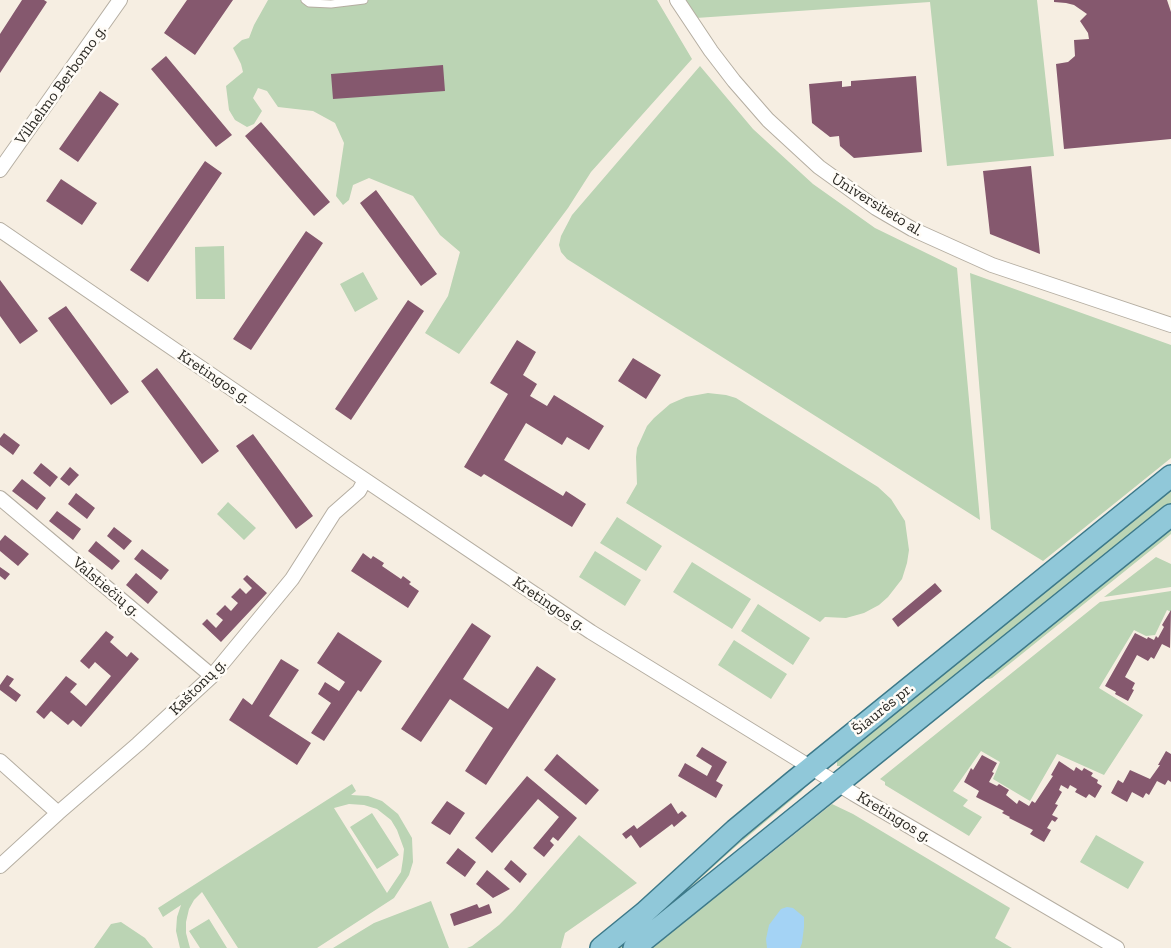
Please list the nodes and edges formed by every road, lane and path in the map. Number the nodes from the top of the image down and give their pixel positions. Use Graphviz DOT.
graph roads {
  1 [pos="120,0"];
  2 [pos="304,0"];
  3 [pos="364,0"];
  4 [pos="677,0"];
  5 [pos="0,170"];
  6 [pos="0,230"];
  7 [pos="1171,325"];
  8 [pos="1171,476"];
  9 [pos="365,480"];
  10 [pos="0,498"];
  11 [pos="1171,515"];
  12 [pos="212,676"];
  13 [pos="0,761"];
  14 [pos="811,767"];
  15 [pos="838,784"];
  16 [pos="58,812"];
  17 [pos="0,866"];
  18 [pos="601,948"];
  19 [pos="634,948"];
  20 [pos="1117,948"];
  1 -- 5 [label="street, Vilhelmo Berbomo g."];
  2 -- 3 [label="lane"];
  4 -- 7 [label="street, Universiteto al."];
  6 -- 9 [label="street, Kretingos g."];
  8 -- 14 [label="main road, Šiaurės pr."];
  9 -- 12 [label="street, Kaštonų g."];
  9 -- 14 [label="street, Kretingos g."];
  10 -- 12 [label="street, Valstiečių g."];
  11 -- 15 [label="main road, Šiaurės pr."];
  12 -- 16 [label="street, Kaštonų g."];
  13 -- 16 [label="street"];
  14 -- 15 [label="street, Kretingos g."];
  14 -- 18 [label="main road, Šiaurės pr."];
  15 -- 19 [label="main road, Šiaurės pr."];
  15 -- 20 [label="street, Kretingos g."];
  16 -- 17 [label="street, Kaštonų g."];
}
